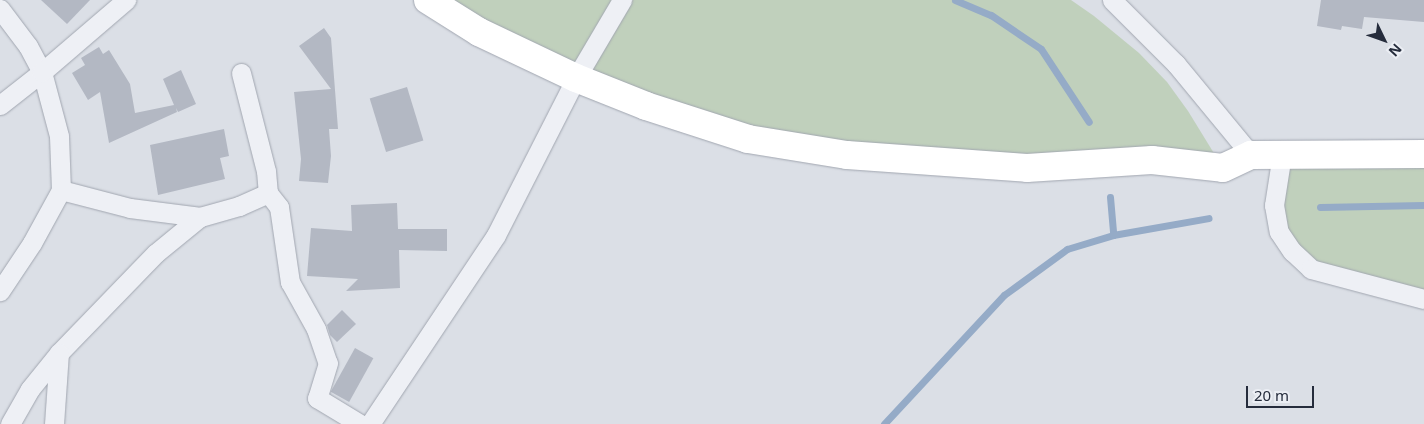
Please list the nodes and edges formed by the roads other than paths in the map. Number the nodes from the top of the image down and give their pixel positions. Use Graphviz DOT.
graph roads {
  1 [pos="126,0"];
  2 [pos="428,0"];
  3 [pos="622,0"];
  4 [pos="1112,0"];
  5 [pos="0,9"];
  6 [pos="42,72"];
  7 [pos="240,73"];
  8 [pos="576,78"];
  9 [pos="0,105"];
  10 [pos="1282,154"];
  11 [pos="1424,154"];
  12 [pos="1251,155"];
  13 [pos="61,190"];
  14 [pos="268,193"];
  15 [pos="200,217"];
  16 [pos="0,291"];
  17 [pos="1424,299"];
  18 [pos="59,353"];
  19 [pos="10,424"];
  20 [pos="54,424"];
  21 [pos="360,424"];
  22 [pos="370,424"];
  1 -- 6 [label="street"];
  2 -- 8 [label="highway"];
  3 -- 8 [label="street"];
  4 -- 12 [label="street"];
  5 -- 6 [label="street"];
  6 -- 9 [label="street"];
  6 -- 13 [label="street"];
  7 -- 14 [label="street"];
  8 -- 12 [label="highway"];
  8 -- 22 [label="street"];
  10 -- 11 [label="highway"];
  10 -- 12 [label="highway"];
  10 -- 17 [label="street"];
  13 -- 15 [label="street"];
  13 -- 16 [label="street"];
  14 -- 15 [label="street"];
  14 -- 21 [label="street"];
  15 -- 18 [label="street"];
  18 -- 19 [label="street"];
  18 -- 20 [label="street"];
}
